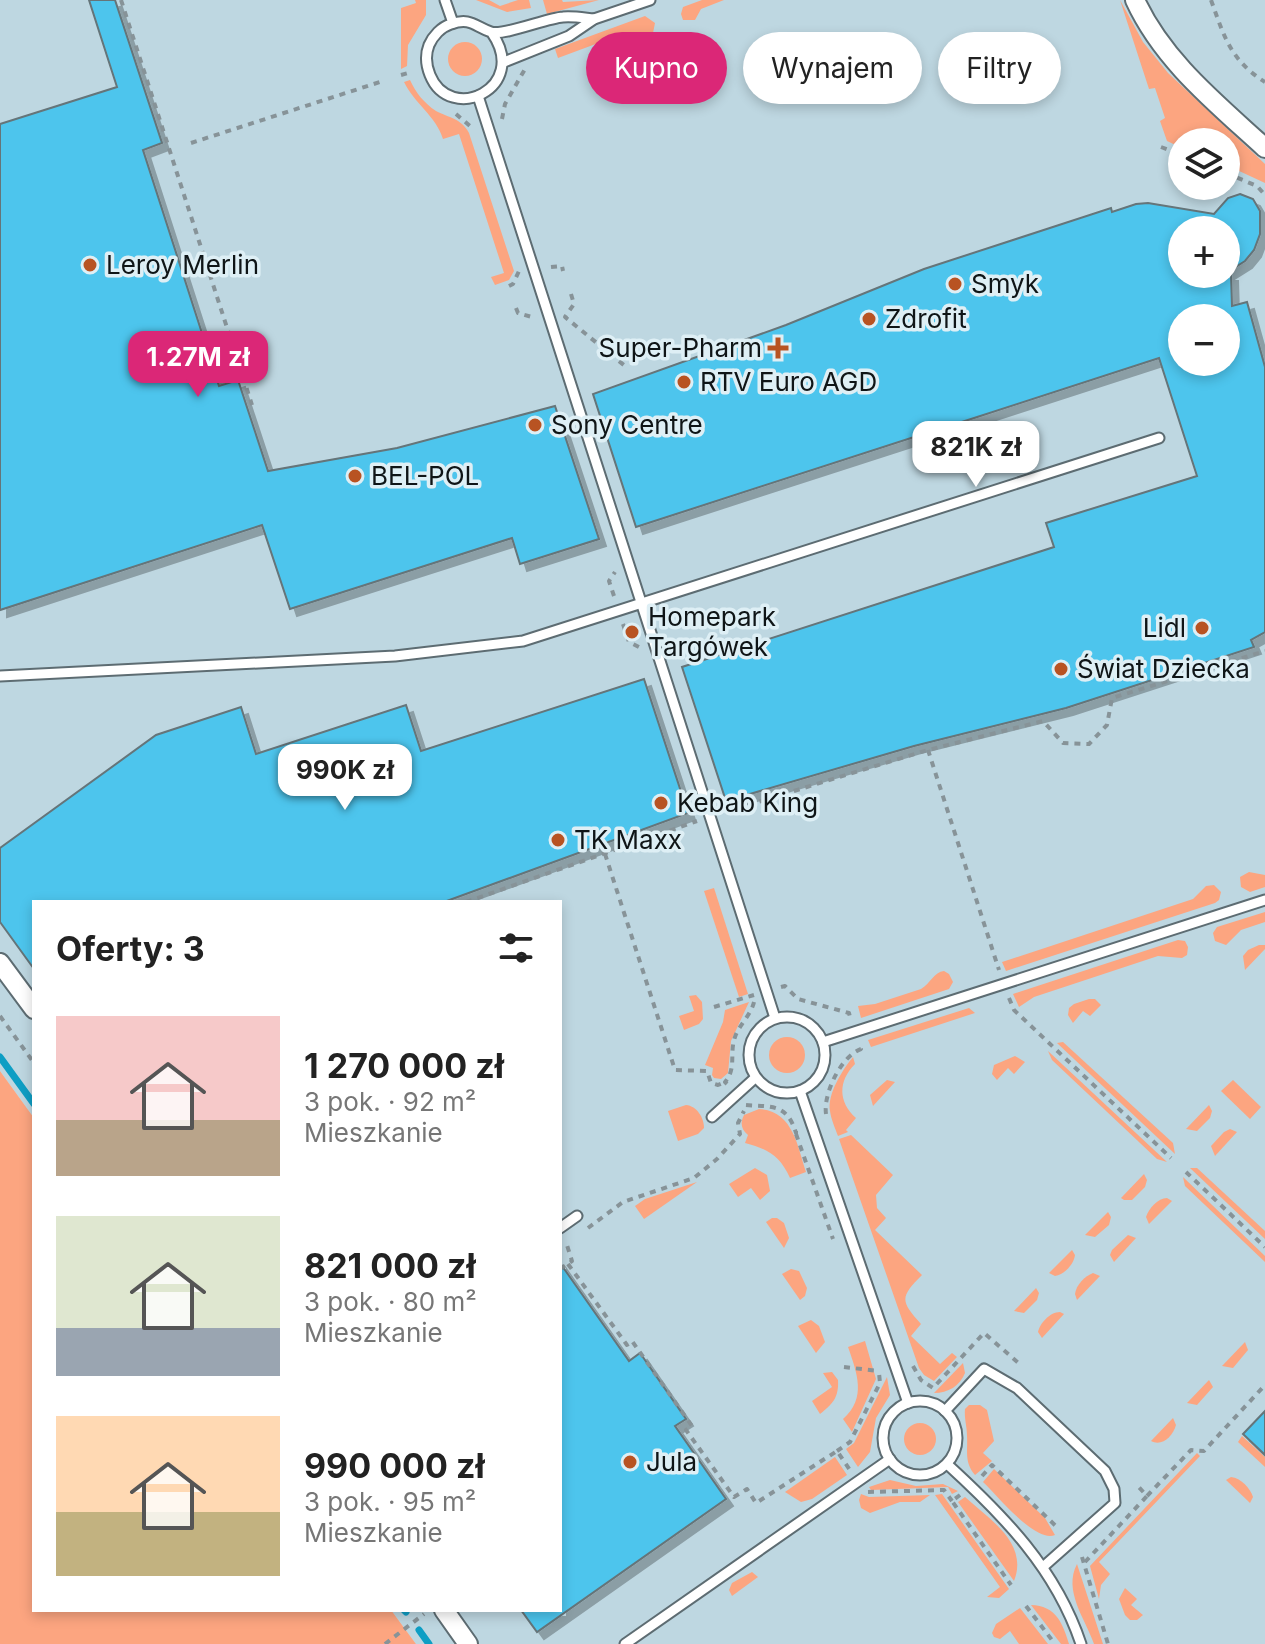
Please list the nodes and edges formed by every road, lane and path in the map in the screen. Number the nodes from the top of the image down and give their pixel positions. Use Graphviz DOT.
graph roads {
  1 [pos="121,0"];
  2 [pos="445,0"];
  3 [pos="650,0"];
  4 [pos="1135,0"];
  5 [pos="1211,0"];
  6 [pos="594,19"];
  7 [pos="453,23"];
  8 [pos="492,33"];
  9 [pos="504,62"];
  10 [pos="411,63"];
  11 [pos="535,64"];
  12 [pos="412,72"];
  13 [pos="401,75"];
  14 [pos="415,80"];
  15 [pos="383,81"];
  16 [pos="1265,82"];
  17 [pos="478,96"];
  18 [pos="447,111"];
  19 [pos="497,123"];
  20 [pos="474,130"];
  21 [pos="191,143"];
  22 [pos="1161,147"];
  23 [pos="1265,148"];
  24 [pos="1168,150"];
  25 [pos="1240,179"];
  26 [pos="1265,195"];
  27 [pos="514,257"];
  28 [pos="509,286"];
  29 [pos="571,294"];
  30 [pos="516,308"];
  31 [pos="536,327"];
  32 [pos="625,366"];
  33 [pos="252,405"];
  34 [pos="1159,438"];
  35 [pos="641,603"];
  36 [pos="1265,651"];
  37 [pos="0,676"];
  38 [pos="710,817"];
  39 [pos="605,854"];
  40 [pos="472,900"];
  41 [pos="1265,900"];
  42 [pos="0,963"];
  43 [pos="753,996"];
  44 [pos="32,1006"];
  45 [pos="714,1007"];
  46 [pos="0,1016"];
  47 [pos="775,1018"];
  48 [pos="823,1042"];
  49 [pos="32,1060"];
  50 [pos="755,1078"];
  51 [pos="725,1082"];
  52 [pos="800,1091"];
  53 [pos="748,1107"];
  54 [pos="712,1117"];
  55 [pos="1186,1172"];
  56 [pos="577,1216"];
  57 [pos="562,1227"];
  58 [pos="587,1229"];
  59 [pos="577,1236"];
  60 [pos="1265,1247"];
  61 [pos="568,1264"];
  62 [pos="562,1268"];
  63 [pos="912,1363"];
  64 [pos="1022,1366"];
  65 [pos="844,1367"];
  66 [pos="1265,1385"];
  67 [pos="908,1403"];
  68 [pos="945,1411"];
  69 [pos="837,1451"];
  70 [pos="890,1459"];
  71 [pos="947,1464"];
  72 [pos="858,1481"];
  73 [pos="1136,1484"];
  74 [pos="1147,1496"];
  75 [pos="952,1501"];
  76 [pos="1043,1567"];
  77 [pos="1026,1606"];
  78 [pos="426,1612"];
  79 [pos="445,1612"];
  80 [pos="385,1644"];
  81 [pos="468,1644"];
  82 [pos="625,1644"];
  83 [pos="1055,1644"];
  84 [pos="1081,1644"];
  85 [pos="1108,1644"];
  1 -- 33 [label="path"];
  2 -- 7 [label="lane"];
  3 -- 6 [label="lane"];
  4 -- 23 [label="street"];
  5 -- 16 [label="path"];
  6 -- 8 [label="lane"];
  6 -- 9 [label="lane"];
  7 -- 8 [label="lane"];
  7 -- 17 [label="lane"];
  8 -- 9 [label="lane"];
  9 -- 17 [label="lane"];
  10 -- 12 [label="path"];
  11 -- 19 [label="path"];
  12 -- 13 [label="path"];
  12 -- 14 [label="path"];
  15 -- 21 [label="path"];
  17 -- 35 [label="lane"];
  18 -- 20 [label="path"];
  22 -- 24 [label="path"];
  25 -- 26 [label="path"];
  27 -- 28 [label="path"];
  29 -- 32 [label="path"];
  30 -- 31 [label="path"];
  34 -- 35 [label="lane"];
  35 -- 37 [label="lane"];
  35 -- 38 [label="lane"];
  36 -- 38 [label="path"];
  38 -- 39 [label="path"];
  38 -- 47 [label="lane"];
  39 -- 40 [label="path"];
  39 -- 51 [label="path"];
  41 -- 48 [label="lane"];
  42 -- 44 [label="street"];
  43 -- 45 [label="path"];
  46 -- 49 [label="path"];
  47 -- 48 [label="lane"];
  47 -- 50 [label="lane"];
  48 -- 52 [label="lane"];
  50 -- 52 [label="lane"];
  50 -- 54 [label="lane"];
  52 -- 67 [label="lane"];
  53 -- 58 [label="path"];
  55 -- 60 [label="path"];
  56 -- 57 [label="lane"];
  59 -- 61 [label="path"];
  61 -- 62 [label="path"];
  61 -- 69 [label="path"];
  63 -- 64 [label="path"];
  65 -- 69 [label="path"];
  66 -- 74 [label="path"];
  67 -- 68 [label="lane"];
  67 -- 70 [label="lane"];
  68 -- 71 [label="lane"];
  68 -- 76 [label="lane"];
  69 -- 72 [label="path"];
  70 -- 71 [label="lane"];
  70 -- 72 [label="lane"];
  71 -- 76 [label="lane"];
  72 -- 75 [label="path"];
  72 -- 82 [label="lane"];
  73 -- 74 [label="path"];
  74 -- 85 [label="path"];
  76 -- 84 [label="lane"];
  77 -- 83 [label="path"];
  78 -- 80 [label="path"];
  79 -- 81 [label="street"];
}
